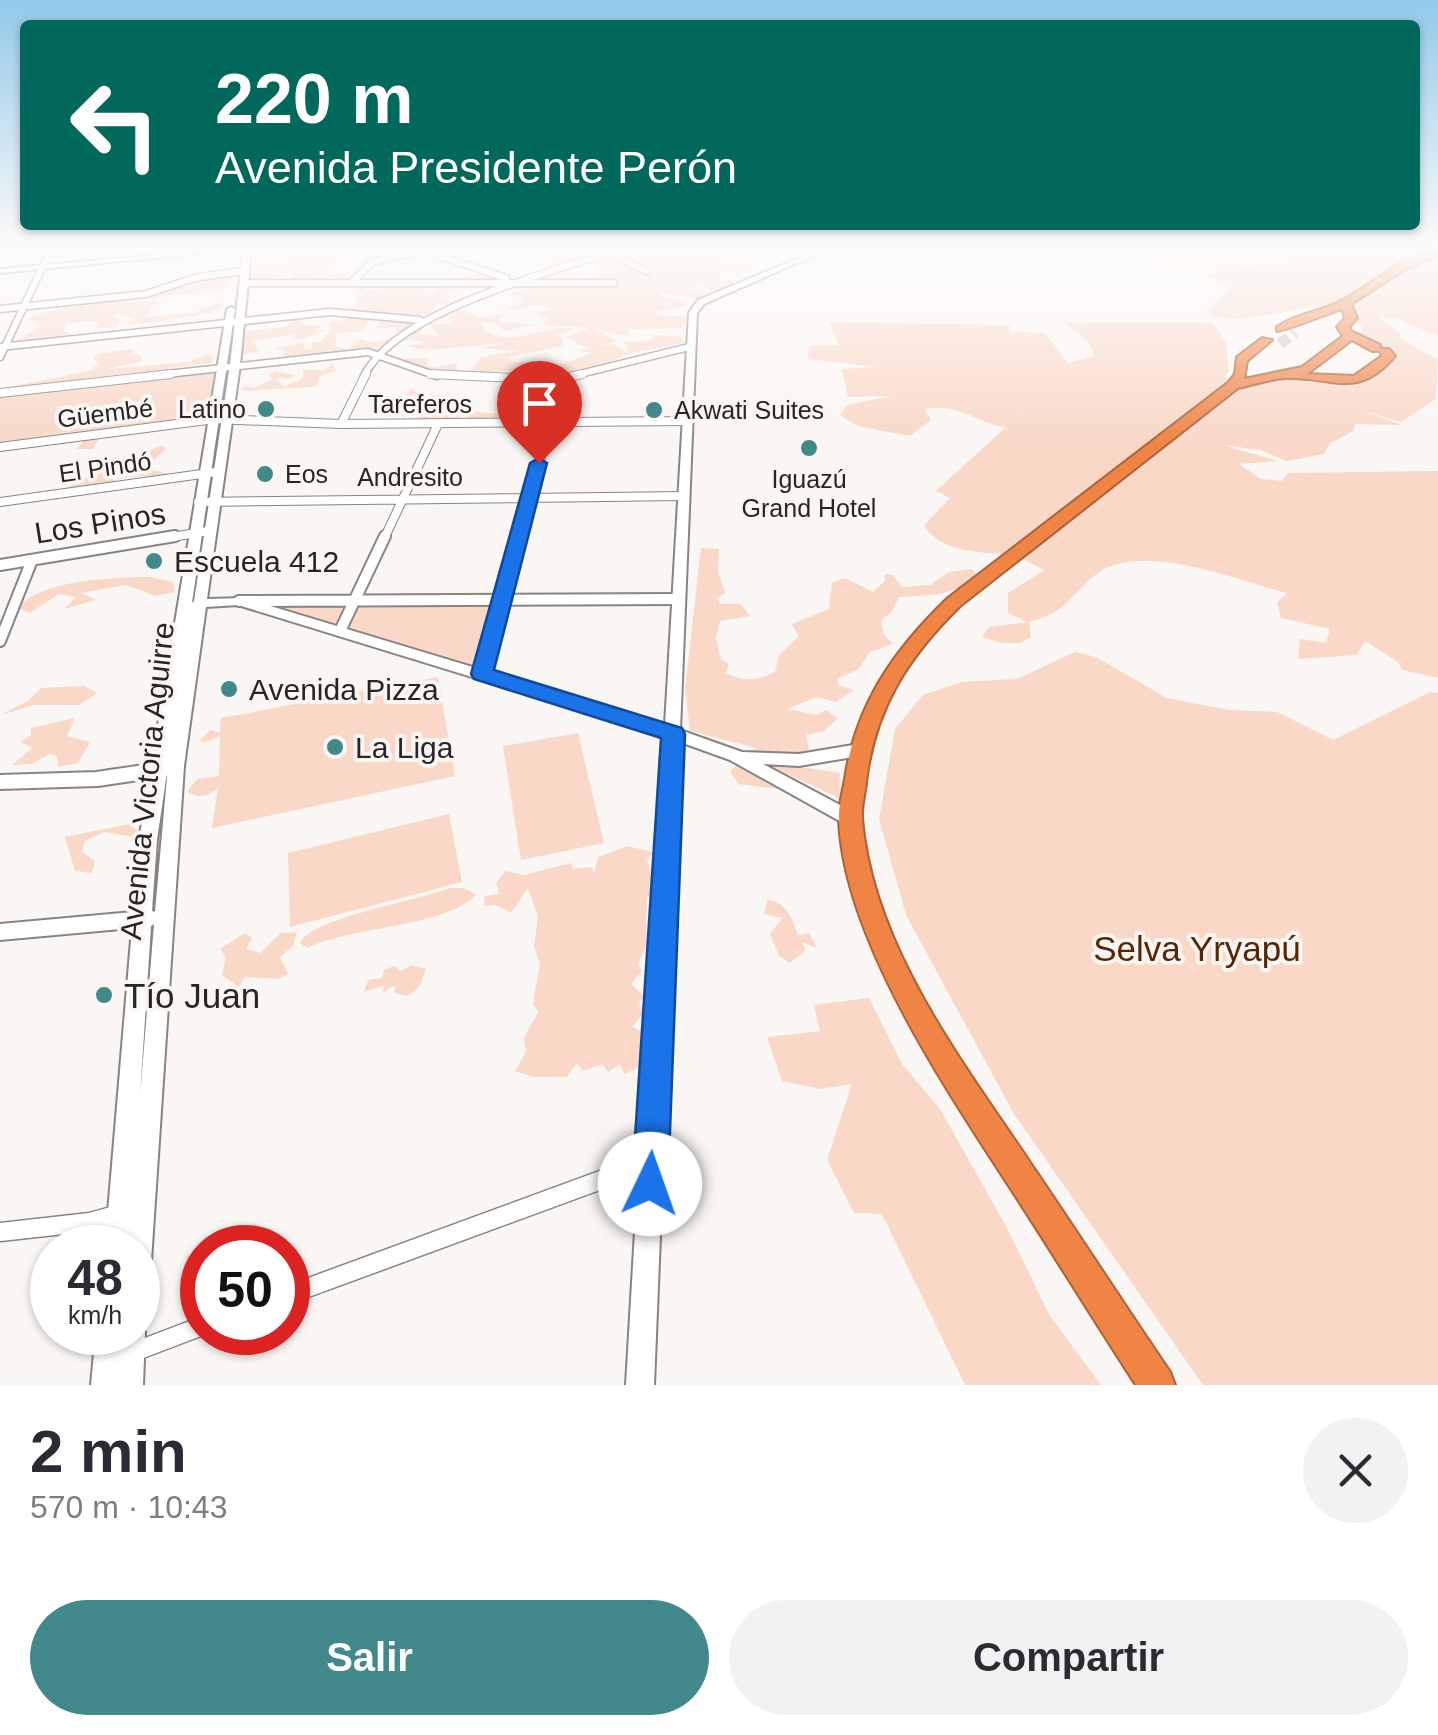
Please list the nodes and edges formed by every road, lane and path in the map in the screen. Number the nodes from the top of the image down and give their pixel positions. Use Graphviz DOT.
graph roads {
  1 [pos="21,316"];
  2 [pos="236,316"];
  3 [pos="295,316"];
  4 [pos="371,316"];
  5 [pos="433,316"];
  6 [pos="694,316"];
  7 [pos="1298,316"];
  8 [pos="1317,316"];
  9 [pos="1349,316"];
  10 [pos="420,320"];
  11 [pos="235,322"];
  12 [pos="1281,328"];
  13 [pos="1295,332"];
  14 [pos="1347,333"];
  15 [pos="1274,342"];
  16 [pos="3,346"];
  17 [pos="689,346"];
  18 [pos="383,355"];
  19 [pos="0,357"];
  20 [pos="229,366"];
  21 [pos="1273,374"];
  22 [pos="1238,380"];
  23 [pos="0,393"];
  24 [pos="221,421"];
  25 [pos="686,421"];
  26 [pos="550,423"];
  27 [pos="341,424"];
  28 [pos="438,424"];
  29 [pos="0,447"];
  30 [pos="209,473"];
  31 [pos="683,496"];
  32 [pos="402,497"];
  33 [pos="530,497"];
  34 [pos="205,501"];
  35 [pos="0,502"];
  36 [pos="201,533"];
  37 [pos="32,560"];
  38 [pos="0,564"];
  39 [pos="356,598"];
  40 [pos="501,599"];
  41 [pos="678,599"];
  42 [pos="239,601"];
  43 [pos="198,604"];
  44 [pos="340,631"];
  45 [pos="0,641"];
  46 [pos="482,674"];
  47 [pos="673,734"];
  48 [pos="859,750"];
  49 [pos="736,756"];
  50 [pos="167,768"];
  51 [pos="0,782"];
  52 [pos="851,819"];
  53 [pos="164,915"];
  54 [pos="141,920"];
  55 [pos="0,932"];
  56 [pos="652,1162"];
  57 [pos="131,1210"];
  58 [pos="125,1225"];
  59 [pos="133,1225"];
  60 [pos="0,1232"];
  61 [pos="310,1286"];
  62 [pos="108,1355"];
  63 [pos="130,1355"];
  64 [pos="105,1385"];
  65 [pos="129,1385"];
  66 [pos="640,1385"];
  67 [pos="1157,1385"];
  1 -- 16 [label="street"];
  2 -- 11 [label="main road, Avenida Victoria Aguirre"];
  3 -- 11 [label="street"];
  4 -- 10 [label="street"];
  5 -- 10 [label="street"];
  6 -- 17 [label="main road"];
  7 -- 12 [label="highway"];
  8 -- 13 [label="highway"];
  9 -- 14 [label="highway"];
  10 -- 18 [label="street"];
  11 -- 16 [label="street"];
  11 -- 20 [label="main road, Avenida Victoria Aguirre"];
  14 -- 21 [label="highway"];
  14 -- 21 [label="highway"];
  15 -- 22 [label="highway"];
  16 -- 19 [label="street"];
  17 -- 18 [label="street"];
  17 -- 25 [label="main road"];
  18 -- 20 [label="street"];
  18 -- 27 [label="street"];
  20 -- 23 [label="street"];
  20 -- 24 [label="main road, Avenida Victoria Aguirre"];
  21 -- 22 [label="highway"];
  22 -- 48 [label="highway"];
  24 -- 27 [label="street, Tareferos"];
  24 -- 29 [label="street, Güembé"];
  24 -- 30 [label="main road, Avenida Victoria Aguirre"];
  25 -- 26 [label="street, Tareferos"];
  25 -- 31 [label="main road"];
  26 -- 28 [label="street, Tareferos"];
  26 -- 33 [label="street"];
  27 -- 28 [label="street, Tareferos"];
  28 -- 32 [label="street"];
  30 -- 34 [label="main road, Avenida Victoria Aguirre"];
  30 -- 35 [label="street, El Pindó"];
  31 -- 33 [label="street, Andresito"];
  31 -- 41 [label="main road"];
  32 -- 33 [label="street, Andresito"];
  32 -- 34 [label="street, Andresito"];
  32 -- 39 [label="street"];
  33 -- 40 [label="street"];
  34 -- 36 [label="main road, Avenida Victoria Aguirre"];
  36 -- 37 [label="street, Los Pinos"];
  36 -- 43 [label="main road, Avenida Victoria Aguirre"];
  36 -- 50 [label="main road, Avenida Victoria Aguirre"];
  37 -- 38 [label="street, Los Pinos"];
  37 -- 45 [label="street"];
  39 -- 40 [label="street"];
  39 -- 42 [label="street"];
  39 -- 44 [label="street"];
  40 -- 41 [label="street"];
  40 -- 46 [label="street"];
  41 -- 47 [label="main road"];
  42 -- 43 [label="main road"];
  42 -- 44 [label="main road"];
  43 -- 50 [label="main road, Avenida Victoria Aguirre"];
  44 -- 46 [label="main road"];
  46 -- 47 [label="main road"];
  47 -- 49 [label="main road"];
  47 -- 56 [label="main road"];
  48 -- 49 [label="main road"];
  48 -- 52 [label="highway"];
  49 -- 52 [label="main road"];
  50 -- 51 [label="street"];
  50 -- 53 [label="main road, Avenida Victoria Aguirre"];
  50 -- 54 [label="main road, Avenida Victoria Aguirre"];
  52 -- 67 [label="highway"];
  53 -- 54 [label="main road"];
  53 -- 57 [label="main road, Avenida Victoria Aguirre"];
  54 -- 55 [label="main road"];
  54 -- 57 [label="main road, Avenida Victoria Aguirre"];
  56 -- 61 [label="street"];
  56 -- 66 [label="main road"];
  57 -- 58 [label="main road, Avenida Victoria Aguirre"];
  57 -- 59 [label="main road, Avenida Victoria Aguirre"];
  57 -- 60 [label="street"];
  62 -- 64 [label="main road"];
  63 -- 65 [label="main road"];
}
